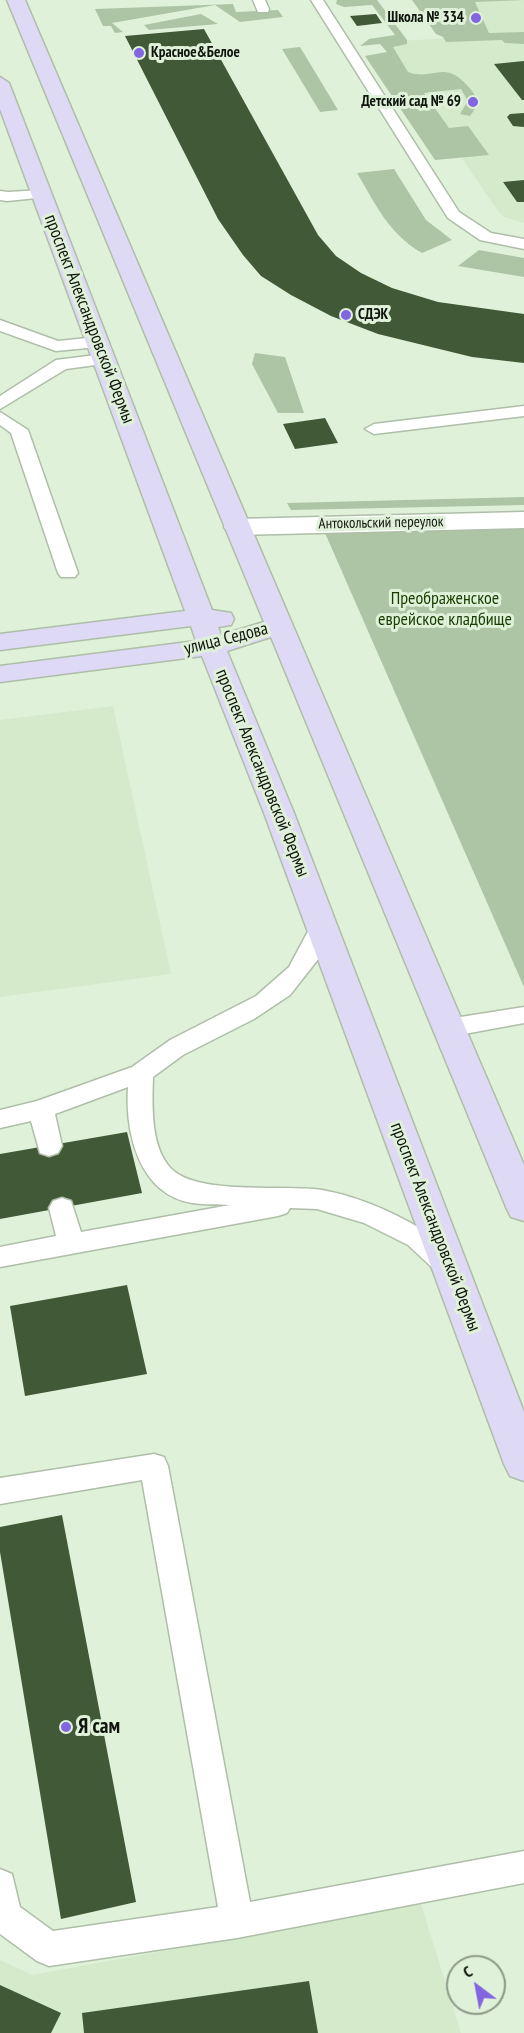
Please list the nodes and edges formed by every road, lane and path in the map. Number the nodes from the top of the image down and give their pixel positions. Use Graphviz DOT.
graph roads {
  1 [pos="16,0"];
  2 [pos="317,0"];
  3 [pos="0,83"];
  4 [pos="42,194"];
  5 [pos="0,195"];
  6 [pos="524,244"];
  7 [pos="0,325"];
  8 [pos="101,350"];
  9 [pos="0,404"];
  10 [pos="524,411"];
  11 [pos="0,417"];
  12 [pos="374,429"];
  13 [pos="524,520"];
  14 [pos="237,527"];
  15 [pos="68,573"];
  16 [pos="279,626"];
  17 [pos="206,632"];
  18 [pos="0,642"];
  19 [pos="0,674"];
  20 [pos="322,926"];
  21 [pos="524,1015"];
  22 [pos="448,1028"];
  23 [pos="141,1073"];
  24 [pos="41,1109"];
  25 [pos="0,1119"];
  26 [pos="49,1146"];
  27 [pos="317,1198"];
  28 [pos="524,1207"];
  29 [pos="62,1208"];
  30 [pos="71,1244"];
  31 [pos="0,1257"];
  32 [pos="451,1270"];
  33 [pos="524,1464"];
  34 [pos="0,1491"];
  35 [pos="524,1867"];
  36 [pos="1,1906"];
  37 [pos="237,1921"];
  1 -- 14 [label="main road"];
  2 -- 6 [label="lane"];
  3 -- 4 [label="main road, проспект Александровской Фермы"];
  4 -- 5 [label="lane"];
  4 -- 8 [label="main road, проспект Александровской Фермы"];
  7 -- 8 [label="lane"];
  8 -- 9 [label="lane"];
  8 -- 17 [label="main road, проспект Александровской Фермы"];
  10 -- 12 [label="lane"];
  11 -- 15 [label="lane"];
  13 -- 14 [label="street, Антокольский переулок"];
  14 -- 16 [label="main road"];
  16 -- 17 [label="main road, улица Седова"];
  16 -- 22 [label="main road"];
  17 -- 18 [label="main road, улица Седова"];
  17 -- 19 [label="main road, улица Седова"];
  17 -- 20 [label="main road, проспект Александровской Фермы"];
  20 -- 23 [label="lane"];
  20 -- 32 [label="main road, проспект Александровской Фермы"];
  21 -- 22 [label="lane"];
  22 -- 28 [label="main road"];
  23 -- 24 [label="lane"];
  23 -- 27 [label="lane"];
  24 -- 25 [label="lane"];
  24 -- 26 [label="lane"];
  27 -- 30 [label="lane"];
  27 -- 32 [label="lane"];
  29 -- 30 [label="lane"];
  30 -- 31 [label="lane"];
  32 -- 33 [label="main road, проспект Александровской Фермы"];
  34 -- 37 [label="lane"];
  35 -- 37 [label="lane"];
  36 -- 37 [label="lane"];
}
